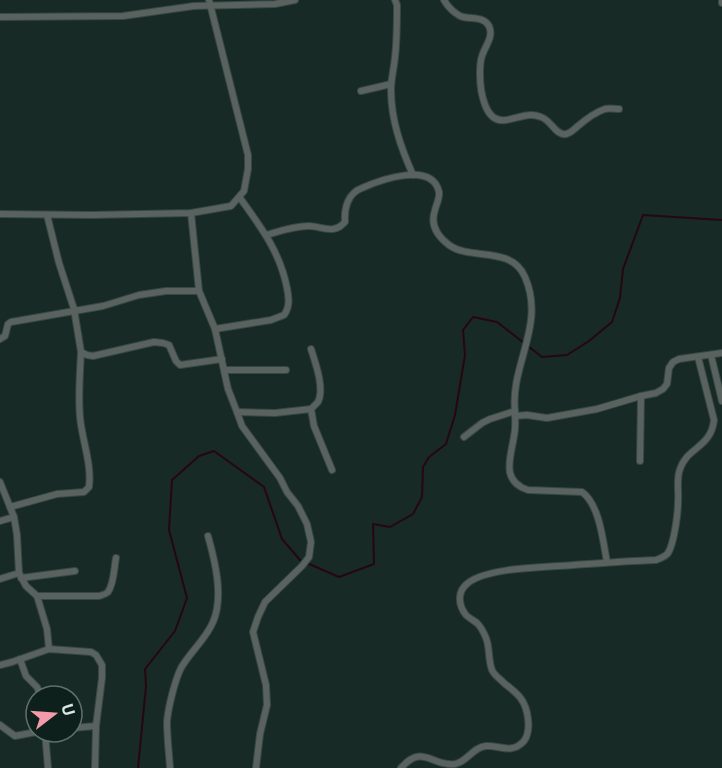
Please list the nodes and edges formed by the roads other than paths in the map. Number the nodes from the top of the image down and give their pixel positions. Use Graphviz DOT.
graph roads {
  1 [pos="295,0"];
  2 [pos="395,0"];
  3 [pos="444,0"];
  4 [pos="209,3"];
  5 [pos="0,17"];
  6 [pos="391,84"];
  7 [pos="361,91"];
  8 [pos="619,109"];
  9 [pos="413,176"];
  10 [pos="240,198"];
  11 [pos="191,213"];
  12 [pos="0,214"];
  13 [pos="47,214"];
  14 [pos="266,235"];
  15 [pos="199,291"];
  16 [pos="74,311"];
  17 [pos="215,329"];
  18 [pos="0,339"];
  19 [pos="311,349"];
  20 [pos="81,352"];
  21 [pos="722,353"];
  22 [pos="711,355"];
  23 [pos="698,357"];
  24 [pos="222,359"];
  25 [pos="225,370"];
  26 [pos="286,370"];
  27 [pos="641,396"];
  28 [pos="722,401"];
  29 [pos="311,409"];
  30 [pos="237,412"];
  31 [pos="515,414"];
  32 [pos="464,437"];
  33 [pos="640,461"];
  34 [pos="332,470"];
  35 [pos="0,482"];
  36 [pos="10,507"];
  37 [pos="14,517"];
  38 [pos="0,521"];
  39 [pos="208,536"];
  40 [pos="116,558"];
  41 [pos="607,562"];
  42 [pos="75,571"];
  43 [pos="20,576"];
  44 [pos="0,579"];
  45 [pos="37,596"];
  46 [pos="49,649"];
  47 [pos="20,659"];
  48 [pos="0,665"];
  49 [pos="34,684"];
  50 [pos="0,725"];
  51 [pos="96,726"];
  52 [pos="84,727"];
  53 [pos="24,734"];
  54 [pos="46,744"];
  55 [pos="48,768"];
  56 [pos="95,768"];
  57 [pos="170,768"];
  58 [pos="256,768"];
  59 [pos="401,768"];
  1 -- 4 [label="street"];
  2 -- 6 [label="street"];
  3 -- 8 [label="street"];
  4 -- 5 [label="street"];
  4 -- 10 [label="street"];
  6 -- 7 [label="street"];
  6 -- 9 [label="street"];
  9 -- 14 [label="street"];
  9 -- 31 [label="street"];
  10 -- 11 [label="street"];
  10 -- 14 [label="street"];
  11 -- 13 [label="street"];
  11 -- 15 [label="street"];
  12 -- 13 [label="street"];
  13 -- 16 [label="street"];
  14 -- 17 [label="street"];
  15 -- 16 [label="street"];
  15 -- 17 [label="street"];
  16 -- 18 [label="street"];
  16 -- 20 [label="street"];
  17 -- 24 [label="street"];
  19 -- 29 [label="street"];
  20 -- 24 [label="street"];
  20 -- 36 [label="street"];
  21 -- 22 [label="street"];
  22 -- 23 [label="street"];
  22 -- 28 [label="street"];
  23 -- 27 [label="street"];
  23 -- 41 [label="street"];
  24 -- 25 [label="street"];
  25 -- 26 [label="street"];
  25 -- 30 [label="street"];
  27 -- 31 [label="street"];
  27 -- 33 [label="street"];
  29 -- 30 [label="street"];
  29 -- 34 [label="street"];
  30 -- 58 [label="street"];
  31 -- 32 [label="street"];
  31 -- 41 [label="street"];
  35 -- 36 [label="street"];
  36 -- 37 [label="street"];
  37 -- 38 [label="street"];
  37 -- 43 [label="street"];
  39 -- 57 [label="street"];
  40 -- 45 [label="street"];
  41 -- 59 [label="street"];
  42 -- 43 [label="street"];
  43 -- 44 [label="street"];
  43 -- 45 [label="street"];
  45 -- 46 [label="street"];
  46 -- 47 [label="street"];
  46 -- 51 [label="street"];
  47 -- 48 [label="street"];
  47 -- 49 [label="street"];
  50 -- 53 [label="street"];
  51 -- 52 [label="street"];
  51 -- 56 [label="street"];
  54 -- 55 [label="street"];
}
